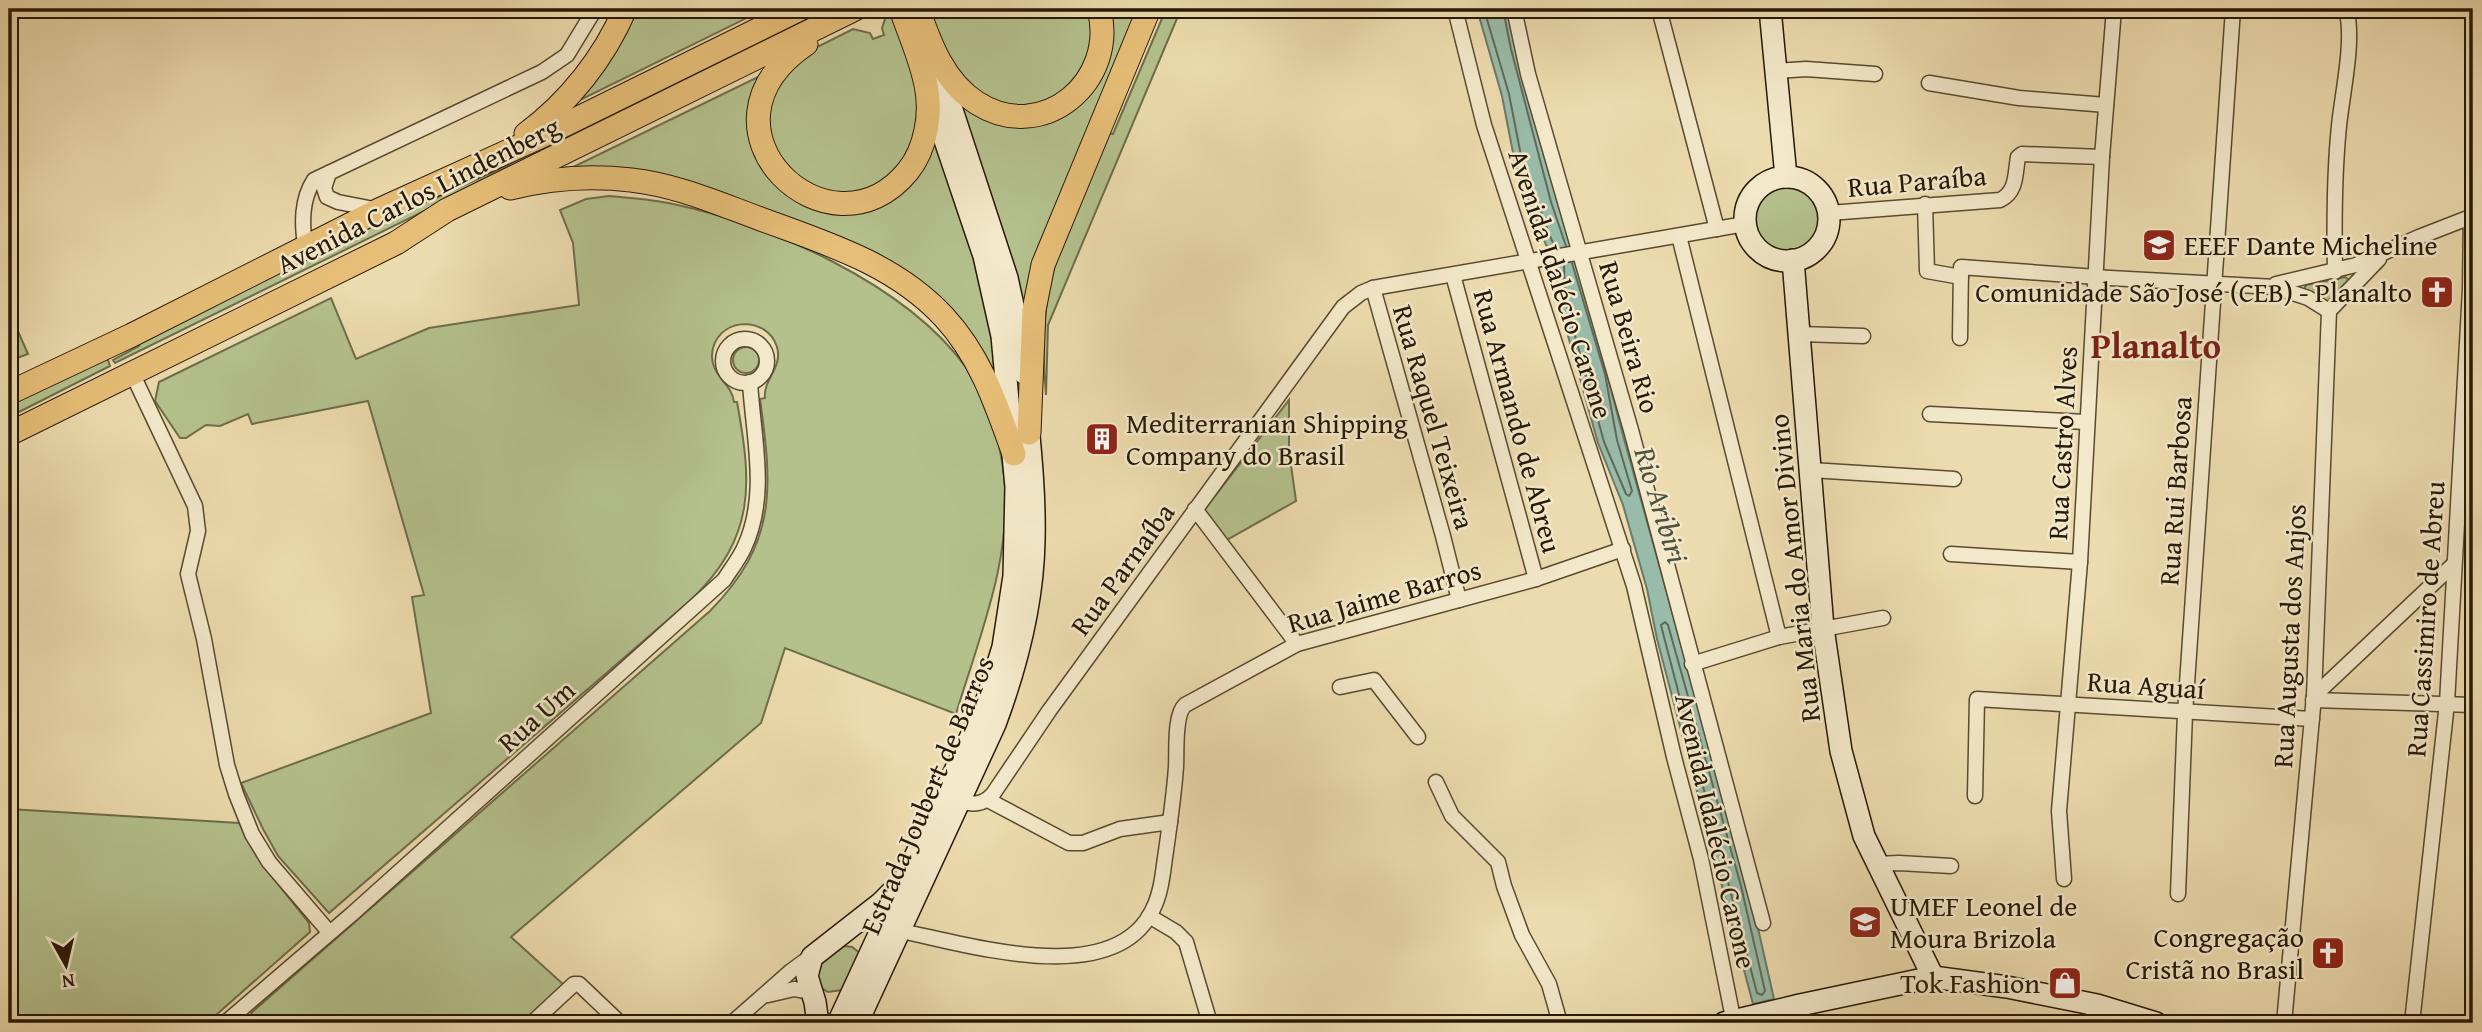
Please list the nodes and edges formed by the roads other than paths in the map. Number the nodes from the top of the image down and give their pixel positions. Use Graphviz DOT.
graph roads {
  1 [pos="595,9"];
  2 [pos="625,9"];
  3 [pos="800,9"];
  4 [pos="856,9"];
  5 [pos="901,9"];
  6 [pos="918,9"];
  7 [pos="1149,9"];
  8 [pos="1455,9"];
  9 [pos="1514,9"];
  10 [pos="1659,9"];
  11 [pos="1770,9"];
  12 [pos="2114,9"];
  13 [pos="2233,9"];
  14 [pos="2346,9"];
  15 [pos="1101,20"];
  16 [pos="932,49"];
  17 [pos="1776,71"];
  18 [pos="1875,74"];
  19 [pos="1929,83"];
  20 [pos="926,84"];
  21 [pos="2106,104"];
  22 [pos="2102,157"];
  23 [pos="484,163"];
  24 [pos="329,173"];
  25 [pos="1786,177"];
  26 [pos="466,201"];
  27 [pos="1925,204"];
  28 [pos="379,210"];
  29 [pos="1829,213"];
  30 [pos="2472,216"];
  31 [pos="1745,224"];
  32 [pos="1717,229"];
  33 [pos="1679,236"];
  34 [pos="305,246"];
  35 [pos="2395,248"];
  36 [pos="1579,253"];
  37 [pos="991,254"];
  38 [pos="1793,260"];
  39 [pos="1527,261"];
  40 [pos="2350,267"];
  41 [pos="2335,272"];
  42 [pos="1453,275"];
  43 [pos="2096,277"];
  44 [pos="1961,278"];
  45 [pos="2354,284"];
  46 [pos="2214,285"];
  47 [pos="2298,286"];
  48 [pos="1373,288"];
  49 [pos="2472,289"];
  50 [pos="2329,311"];
  51 [pos="1800,334"];
  52 [pos="1863,336"];
  53 [pos="1961,338"];
  54 [pos="132,373"];
  55 [pos="750,382"];
  56 [pos="9,393"];
  57 [pos="1930,414"];
  58 [pos="2086,422"];
  59 [pos="1029,433"];
  60 [pos="9,434"];
  61 [pos="1014,454"];
  62 [pos="1811,470"];
  63 [pos="1954,479"];
  64 [pos="1195,509"];
  65 [pos="1623,549"];
  66 [pos="1951,554"];
  67 [pos="2080,562"];
  68 [pos="2454,564"];
  69 [pos="1536,579"];
  70 [pos="1459,600"];
  71 [pos="1883,618"];
  72 [pos="1823,628"];
  73 [pos="1779,637"];
  74 [pos="1297,644"];
  75 [pos="1692,664"];
  76 [pos="1340,687"];
  77 [pos="2314,698"];
  78 [pos="2447,703"];
  79 [pos="2070,705"];
  80 [pos="2473,705"];
  81 [pos="2185,713"];
  82 [pos="2312,719"];
  83 [pos="1418,737"];
  84 [pos="1436,782"];
  85 [pos="1975,796"];
  86 [pos="988,800"];
  87 [pos="959,802"];
  88 [pos="1170,822"];
  89 [pos="1876,864"];
  90 [pos="1951,866"];
  91 [pos="910,867"];
  92 [pos="2064,879"];
  93 [pos="2178,894"];
  94 [pos="1149,916"];
  95 [pos="1763,923"];
  96 [pos="901,930"];
  97 [pos="329,932"];
  98 [pos="817,952"];
  99 [pos="1933,977"];
  100 [pos="874,986"];
  101 [pos="813,992"];
  102 [pos="763,997"];
  103 [pos="850,997"];
  104 [pos="1802,1014"];
  105 [pos="2094,1014"];
  106 [pos="1736,1021"];
  107 [pos="225,1023"];
  108 [pos="532,1023"];
  109 [pos="620,1023"];
  110 [pos="732,1023"];
  111 [pos="818,1023"];
  112 [pos="838,1023"];
  113 [pos="857,1023"];
  114 [pos="1210,1023"];
  115 [pos="1560,1023"];
  116 [pos="2156,1023"];
  117 [pos="2284,1023"];
  118 [pos="2412,1023"];
  1 -- 24 [label="street"];
  2 -- 23 [label="main road"];
  3 -- 23 [label="main road, Avenida Carlos Lindenberg"];
  4 -- 20 [label="main road"];
  4 -- 26 [label="main road, Avenida Carlos Lindenberg"];
  5 -- 20 [label="main road"];
  6 -- 16 [label="main road"];
  7 -- 59 [label="main road"];
  8 -- 39 [label="street, Avenida Idalécio Carone"];
  9 -- 36 [label="street, Rua Beira Rio"];
  10 -- 32 [label="street"];
  11 -- 17 [label="main road"];
  12 -- 21 [label="street, Rua Castro Alves"];
  13 -- 46 [label="street, Rua Rui Barbosa"];
  14 -- 41 [label="street"];
  15 -- 16 [label="main road"];
  16 -- 37 [label="main road"];
  17 -- 18 [label="street"];
  17 -- 25 [label="main road"];
  19 -- 21 [label="street"];
  20 -- 37 [label="main road"];
  21 -- 22 [label="street, Rua Castro Alves"];
  22 -- 27 [label="street, Rua Paraíba"];
  22 -- 43 [label="street, Rua Castro Alves"];
  23 -- 28 [label="main road, Avenida Carlos Lindenberg"];
  24 -- 28 [label="street"];
  24 -- 34 [label="street"];
  25 -- 29 [label="main road"];
  25 -- 31 [label="main road"];
  26 -- 54 [label="main road, Avenida Carlos Lindenberg"];
  26 -- 61 [label="main road"];
  27 -- 29 [label="street, Rua Paraíba"];
  27 -- 44 [label="street"];
  28 -- 34 [label="main road, Avenida Carlos Lindenberg"];
  29 -- 38 [label="main road"];
  30 -- 35 [label="street"];
  30 -- 49 [label="street, Rua Cassimiro de Abreu"];
  31 -- 32 [label="street"];
  31 -- 38 [label="main road"];
  32 -- 33 [label="street"];
  33 -- 36 [label="street"];
  33 -- 73 [label="street"];
  34 -- 56 [label="main road, Avenida Carlos Lindenberg"];
  35 -- 40 [label="street"];
  35 -- 45 [label="street"];
  36 -- 39 [label="street, Rua Parnaíba"];
  36 -- 75 [label="street, Rua Beira Rio"];
  37 -- 59 [label="main road, Estrada Joubert de Barros"];
  37 -- 61 [label="main road, Estrada Joubert de Barros"];
  38 -- 51 [label="main road, Rua Maria do Amor Divino"];
  39 -- 42 [label="street, Rua Parnaíba"];
  39 -- 65 [label="street, Avenida Idalécio Carone"];
  40 -- 41 [label="street"];
  40 -- 45 [label="street"];
  41 -- 47 [label="street"];
  42 -- 48 [label="street, Rua Parnaíba"];
  42 -- 69 [label="street, Rua Armando de Abreu"];
  43 -- 44 [label="street"];
  43 -- 46 [label="street"];
  43 -- 58 [label="street, Rua Castro Alves"];
  44 -- 53 [label="street"];
  45 -- 50 [label="street"];
  46 -- 47 [label="street"];
  46 -- 81 [label="street, Rua Rui Barbosa"];
  47 -- 50 [label="street"];
  48 -- 64 [label="street, Rua Parnaíba"];
  48 -- 70 [label="street, Rua Raquel Teixeira"];
  49 -- 68 [label="street, Rua Cassimiro de Abreu"];
  50 -- 77 [label="street, Rua Augusta dos Anjos"];
  51 -- 52 [label="street"];
  51 -- 62 [label="main road, Rua Maria do Amor Divino"];
  54 -- 60 [label="main road, Avenida Carlos Lindenberg"];
  54 -- 97 [label="street"];
  55 -- 97 [label="street, Rua Um"];
  57 -- 58 [label="street"];
  58 -- 67 [label="street, Rua Castro Alves"];
  59 -- 87 [label="main road, Estrada Joubert de Barros"];
  61 -- 91 [label="main road, Estrada Joubert de Barros"];
  62 -- 63 [label="street"];
  62 -- 72 [label="main road, Rua Maria do Amor Divino"];
  64 -- 74 [label="street"];
  64 -- 86 [label="street, Rua Parnaíba"];
  65 -- 69 [label="street, Rua Jaime Barros"];
  65 -- 106 [label="street, Avenida Idalécio Carone"];
  66 -- 67 [label="street"];
  67 -- 79 [label="street, Rua Castro Alves"];
  68 -- 77 [label="street"];
  68 -- 78 [label="street, Rua Cassimiro de Abreu"];
  69 -- 70 [label="street, Rua Jaime Barros"];
  70 -- 74 [label="street, Rua Jaime Barros"];
  71 -- 72 [label="street"];
  72 -- 73 [label="street"];
  72 -- 89 [label="main road, Rua Maria do Amor Divino"];
  73 -- 75 [label="street"];
  74 -- 88 [label="street, Rua Jaime Barros"];
  75 -- 95 [label="street, Rua Beira Rio"];
  76 -- 83 [label="street"];
  77 -- 78 [label="street"];
  77 -- 82 [label="street, Rua Augusta dos Anjos"];
  78 -- 80 [label="street"];
  78 -- 118 [label="street, Rua Cassimiro de Abreu"];
  79 -- 81 [label="street, Rua Aguaí"];
  79 -- 85 [label="street, Rua Aguaí"];
  79 -- 92 [label="street, Rua Castro Alves"];
  81 -- 82 [label="street, Rua Aguaí"];
  81 -- 93 [label="street, Rua Rui Barbosa"];
  82 -- 117 [label="street, Rua Augusta dos Anjos"];
  84 -- 115 [label="street"];
  86 -- 87 [label="street"];
  86 -- 88 [label="street"];
  87 -- 96 [label="main road, Estrada Joubert de Barros"];
  88 -- 94 [label="street, Rua Jaime Barros"];
  89 -- 90 [label="street"];
  89 -- 99 [label="main road, Rua Maria do Amor Divino"];
  91 -- 98 [label="main road"];
  91 -- 103 [label="main road, Estrada Joubert de Barros"];
  94 -- 96 [label="street, Rua Jaime Barros"];
  94 -- 114 [label="street"];
  96 -- 100 [label="main road, Estrada Joubert de Barros"];
  97 -- 107 [label="street, Rua Um"];
  98 -- 101 [label="main road"];
  98 -- 102 [label="street"];
  99 -- 104 [label="main road"];
  99 -- 105 [label="main road"];
  100 -- 103 [label="main road"];
  100 -- 113 [label="main road, Estrada Joubert de Barros"];
  101 -- 102 [label="street"];
  101 -- 103 [label="main road"];
  101 -- 111 [label="main road"];
  102 -- 110 [label="street"];
  103 -- 112 [label="main road, Estrada Joubert de Barros"];
  104 -- 106 [label="main road"];
  105 -- 116 [label="main road"];
  108 -- 109 [label="street"];
}
